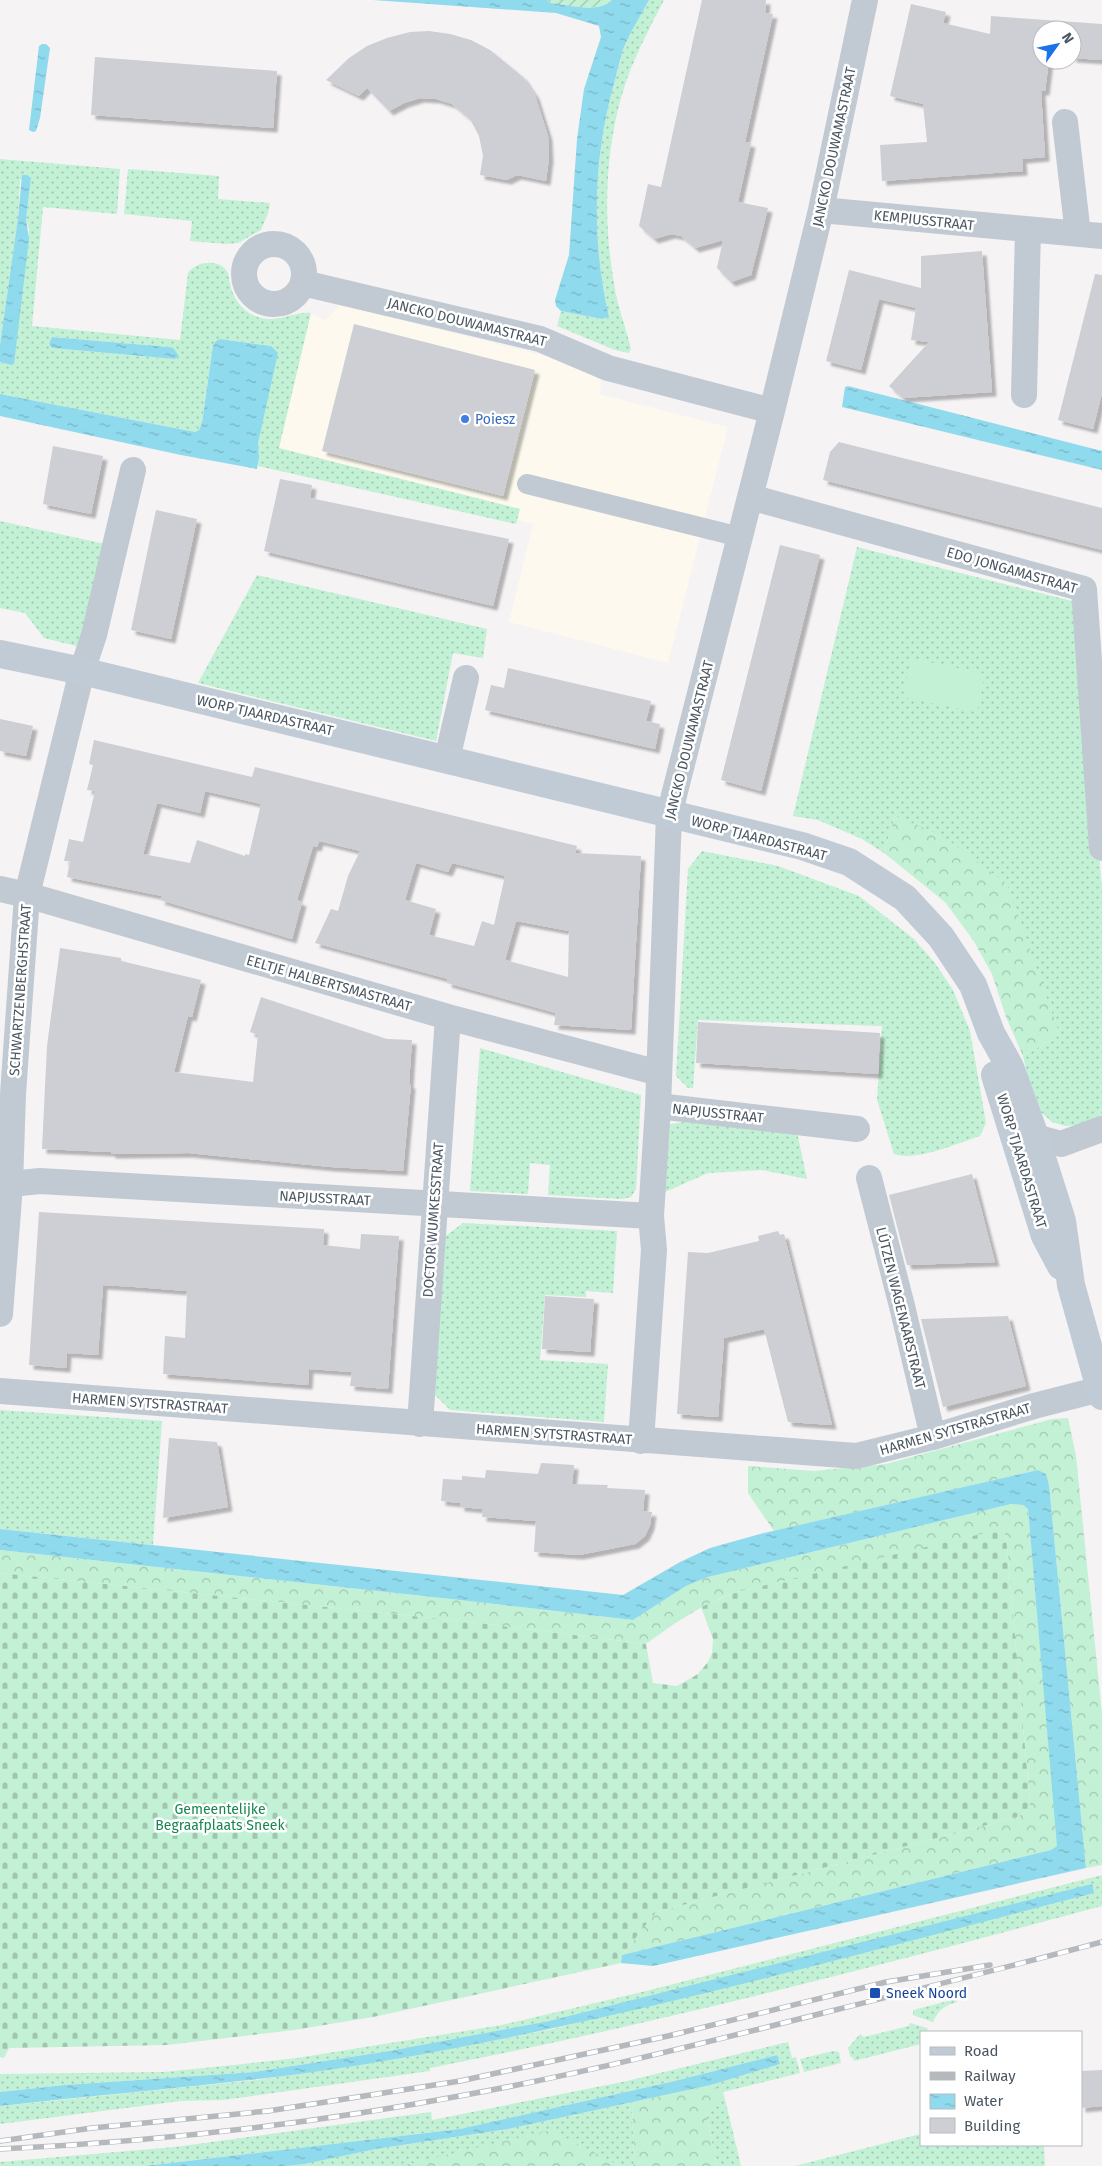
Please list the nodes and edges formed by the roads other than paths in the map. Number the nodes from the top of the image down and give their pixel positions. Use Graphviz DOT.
graph roads {
  1 [pos="865,0"];
  2 [pos="1066,122"];
  3 [pos="821,210"];
  4 [pos="1028,230"];
  5 [pos="1090,235"];
  6 [pos="303,283"];
  7 [pos="1024,396"];
  8 [pos="772,411"];
  9 [pos="133,470"];
  10 [pos="527,484"];
  11 [pos="750,497"];
  12 [pos="740,537"];
  13 [pos="0,654"];
  14 [pos="82,671"];
  15 [pos="466,678"];
  16 [pos="447,759"];
  17 [pos="669,815"];
  18 [pos="1102,848"];
  19 [pos="0,889"];
  20 [pos="27,895"];
  21 [pos="448,1017"];
  22 [pos="659,1074"];
  23 [pos="6,1094"];
  24 [pos="658,1106"];
  25 [pos="857,1129"];
  26 [pos="1102,1129"];
  27 [pos="1023,1133"];
  28 [pos="869,1178"];
  29 [pos="5,1185"];
  30 [pos="434,1204"];
  31 [pos="651,1216"];
  32 [pos="0,1314"];
  33 [pos="0,1392"];
  34 [pos="1101,1392"];
  35 [pos="420,1424"];
  36 [pos="933,1438"];
  37 [pos="641,1441"];
  1 -- 3 [label="street, JANCKO DOUWAMASTRAAT"];
  2 -- 5 [label="street, KEMPIUSSTRAAT"];
  3 -- 4 [label="street, KEMPIUSSTRAAT"];
  3 -- 8 [label="street, JANCKO DOUWAMASTRAAT"];
  4 -- 5 [label="street, KEMPIUSSTRAAT"];
  4 -- 7 [label="street"];
  6 -- 8 [label="street, JANCKO DOUWAMASTRAAT"];
  8 -- 11 [label="street, JANCKO DOUWAMASTRAAT"];
  9 -- 14 [label="street"];
  10 -- 12 [label="street"];
  11 -- 12 [label="street, JANCKO DOUWAMASTRAAT"];
  11 -- 18 [label="street, EDO JONGAMASTRAAT"];
  12 -- 17 [label="street, JANCKO DOUWAMASTRAAT"];
  13 -- 14 [label="main road, WORP TJAARDASTRAAT"];
  14 -- 16 [label="main road, WORP TJAARDASTRAAT"];
  14 -- 20 [label="street, SCHWARTZENBERGHSTRAAT"];
  15 -- 16 [label="street"];
  16 -- 17 [label="main road, WORP TJAARDASTRAAT"];
  17 -- 22 [label="street, JANCKO DOUWAMASTRAAT"];
  17 -- 27 [label="main road, WORP TJAARDASTRAAT"];
  19 -- 20 [label="street, EELTJE HALBERTSMASTRAAT"];
  20 -- 21 [label="street, EELTJE HALBERTSMASTRAAT"];
  20 -- 23 [label="street, SCHWARTZENBERGHSTRAAT"];
  21 -- 22 [label="street, EELTJE HALBERTSMASTRAAT"];
  21 -- 30 [label="street, DOCTOR WUMKESSTRAAT"];
  22 -- 24 [label="street, JANCKO DOUWAMASTRAAT"];
  23 -- 29 [label="street, SCHWARTZENBERGHSTRAAT"];
  24 -- 25 [label="street, NAPJUSSTRAAT"];
  24 -- 31 [label="street, NAPJUSSTRAAT"];
  26 -- 27 [label="street"];
  27 -- 34 [label="main road, WORP TJAARDASTRAAT"];
  28 -- 36 [label="street, LÚTZEN WAGENAARSTRAAT"];
  29 -- 30 [label="street, NAPJUSSTRAAT"];
  29 -- 32 [label="street, SCHWARTZENBERGHSTRAAT"];
  30 -- 31 [label="street, NAPJUSSTRAAT"];
  30 -- 35 [label="street, DOCTOR WUMKESSTRAAT"];
  31 -- 37 [label="street, NAPJUSSTRAAT"];
  33 -- 35 [label="street, HARMEN SYTSTRASTRAAT"];
  34 -- 36 [label="street, HARMEN SYTSTRASTRAAT"];
  35 -- 37 [label="street, HARMEN SYTSTRASTRAAT"];
  36 -- 37 [label="street, HARMEN SYTSTRASTRAAT"];
}
